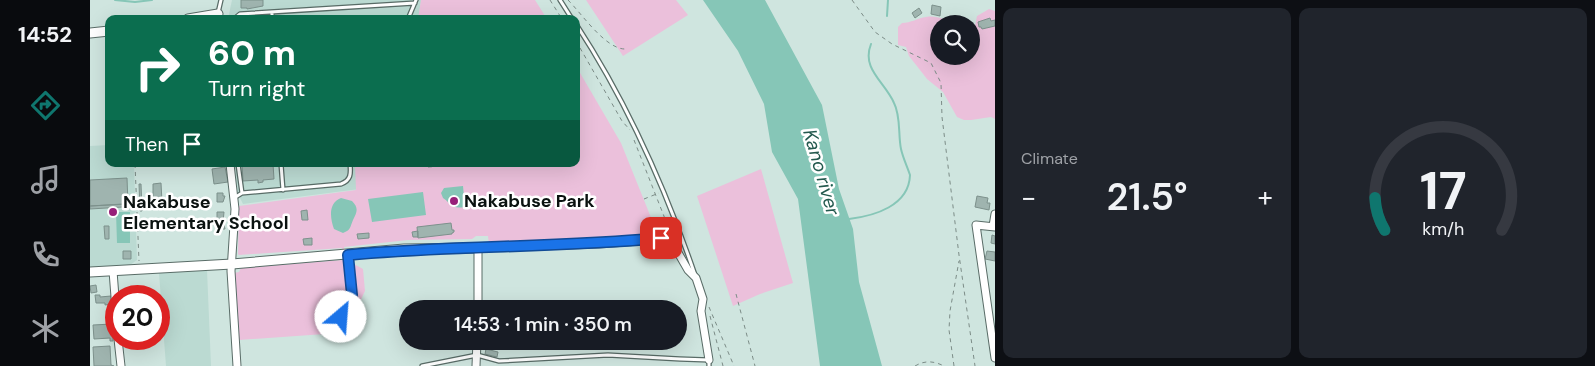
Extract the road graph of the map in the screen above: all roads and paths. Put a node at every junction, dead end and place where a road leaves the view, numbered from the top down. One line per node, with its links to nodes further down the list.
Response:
1 (221, 0): 8 (lane)
2 (550, 0): 11 (path)
3 (560, 0): 12 (lane)
4 (568, 0): 17 (path)
5 (852, 0): 36 (path)
6 (416, 1): 7 (lane); 10 (lane)
7 (272, 12): 9 (lane)
8 (220, 15)
9 (239, 15)
10 (409, 15)
11 (559, 15)
12 (569, 15)
13 (105, 31): 15 (street)
14 (580, 31): 26 (lane)
15 (90, 33)
16 (580, 48): 18 (path)
17 (626, 50)
18 (630, 131)
19 (634, 139): 28 (path)
20 (135, 167): 38 (path)
21 (230, 167): 29 (street)
22 (238, 167): 27 (lane)
23 (281, 167): 25 (lane)
24 (350, 167): 25 (lane)
25 (283, 190): 27 (lane)
26 (663, 191): 28 (path); 41 (lane)
27 (242, 193): 29 (lane)
28 (656, 194): 30 (path); 33 (path)
29 (233, 198): 37 (street)
30 (644, 199)
31 (995, 214): 32 (street)
32 (994, 226): 47 (street)
33 (669, 241): 34 (street); 41 (street)
34 (478, 248): 35 (street); 45 (street)
35 (348, 255): 37 (street); 46 (lane)
36 (960, 258): 62 (path); 63 (path)
37 (232, 264): 38 (street); 54 (street)
38 (139, 270): 39 (street)
39 (113, 271): 40 (street); 42 (street)
40 (90, 272)
41 (696, 278): 44 (street)
42 (114, 285)
43 (736, 294): 59 (path)
44 (703, 299): 52 (street); 57 (path); 58 (path)
45 (478, 300)
46 (341, 326)
47 (993, 332): 51 (street)
48 (119, 350): 53 (street)
49 (477, 350): 50 (street)
50 (477, 355): 52 (lane); 55 (lane); 56 (street)
51 (995, 358)
52 (709, 363)
53 (121, 366)
54 (237, 366)
55 (422, 366)
56 (476, 366)
57 (723, 366)
58 (734, 366)
59 (755, 366)
60 (915, 366): 61 (path)
61 (944, 366)
62 (954, 366)
63 (975, 366)

